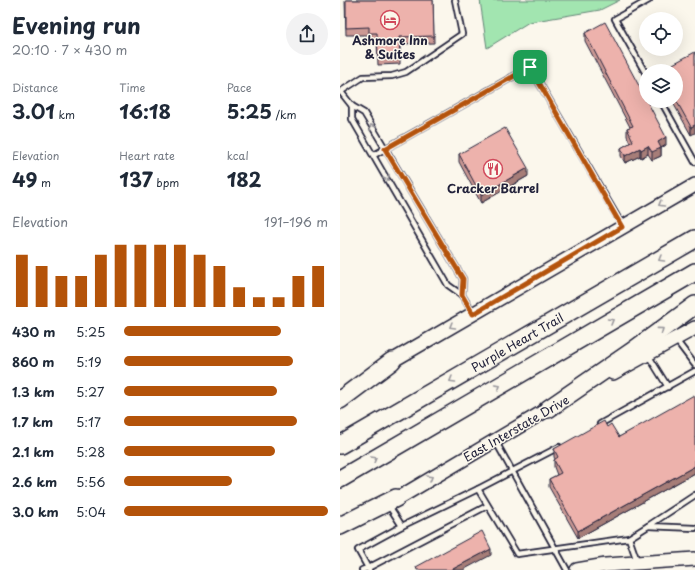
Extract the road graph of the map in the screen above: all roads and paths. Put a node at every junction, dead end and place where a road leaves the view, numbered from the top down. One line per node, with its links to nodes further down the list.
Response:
1 (455, 0): 4 (lane)
2 (649, 0): 3 (lane)
3 (640, 64)
4 (341, 92): 5 (lane)
5 (352, 106): 7 (lane, one-way to 5); 8 (lane)
6 (665, 108): 9 (lane)
7 (385, 149): 8 (lane); 11 (lane); 14 (lane)
8 (374, 156): 14 (lane, one-way to 14)
9 (695, 162)
10 (695, 185): 11 (main road, one-way to 11)
11 (622, 227): 16 (main road)
12 (695, 239): 29 (highway, Purple Heart Trail, one-way to 29)
13 (695, 272): 32 (highway, one-way to 13)
14 (462, 295): 16 (lane)
15 (695, 305): 26 (highway, one-way to 15)
16 (473, 314): 20 (main road, one-way to 20)
17 (695, 328): 18 (main road, East Interstate Drive)
18 (675, 339): 19 (main road, East Interstate Drive); 21 (lane)
19 (647, 354): 23 (lane); 26 (main road, East Interstate Drive)
20 (392, 361): 24 (main road); 25 (highway)
21 (695, 365)
22 (695, 371): 23 (lane)
23 (668, 387): 27 (lane)
24 (340, 391)
25 (340, 400)
26 (548, 409): 28 (main road, East Interstate Drive)
27 (596, 427)
28 (495, 440): 31 (lane); 35 (main road, East Interstate Drive, one-way to 28)
29 (340, 445)
30 (561, 445): 31 (lane)
31 (513, 472): 33 (lane); 43 (lane)
32 (340, 478)
33 (478, 489): 36 (lane); 38 (lane)
34 (695, 495): 39 (lane)
35 (392, 501): 37 (highway); 38 (lane); 41 (main road, East Interstate Drive)
36 (487, 506): 43 (lane); 46 (lane)
37 (340, 526)
38 (402, 526): 46 (lane)
39 (648, 526): 40 (lane); 42 (lane)
40 (695, 528)
41 (340, 534)
42 (629, 538): 43 (lane); 45 (lane)
43 (555, 549): 48 (lane)
44 (695, 559): 45 (main road)
45 (637, 563): 49 (main road)
46 (368, 569): 47 (lane)
47 (362, 570)
48 (567, 570)
49 (577, 570)

